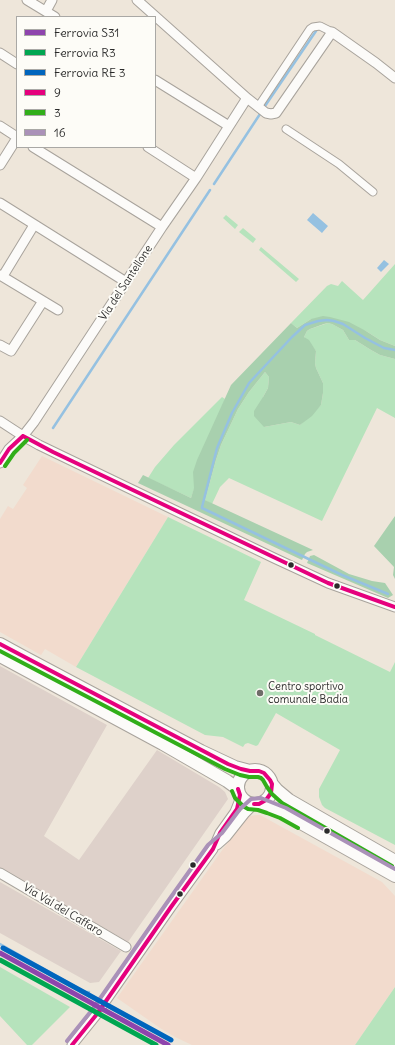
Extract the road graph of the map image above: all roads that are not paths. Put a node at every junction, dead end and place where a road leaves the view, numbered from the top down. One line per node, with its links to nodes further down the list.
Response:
1 (28, 0): 4 (street)
2 (52, 0): 4 (street)
3 (138, 0): 7 (street)
4 (46, 12): 5 (street)
5 (53, 16)
6 (156, 16): 13 (street)
7 (156, 16)
8 (332, 32): 11 (street); 14 (street); 14 (street)
9 (0, 53): 10 (street)
10 (16, 63)
11 (395, 78)
12 (156, 81): 16 (street)
13 (247, 98): 14 (street); 16 (street, Via del Santellone)
14 (258, 107)
15 (0, 126): 18 (street)
16 (229, 126): 23 (street, Via del Santellone)
17 (286, 129): 24 (street)
18 (16, 137)
19 (16, 140): 22 (street)
20 (35, 148): 27 (street)
21 (150, 148): 23 (street)
22 (0, 165)
23 (196, 178): 27 (street, Via del Santellone)
24 (373, 192)
25 (0, 203): 26 (street)
26 (34, 224): 28 (street); 29 (street)
27 (162, 227): 29 (street, Via del Santellone)
28 (1, 276): 30 (street)
29 (126, 282): 34 (street, Via del Santellone)
30 (43, 301): 31 (street); 32 (street)
31 (58, 310)
32 (0, 345)
33 (0, 420): 34 (street)
34 (23, 436): 35 (street, Via del Santellone); 36 (street)
35 (0, 463)
36 (393, 604)
37 (0, 644): 39 (main road)
38 (0, 656): 41 (main road)
39 (250, 771): 40 (main road); 41 (main road)
40 (272, 784): 42 (main road); 44 (main road)
41 (239, 792): 42 (main road); 43 (street)
42 (257, 804): 43 (street); 46 (main road)
43 (212, 849): 48 (street)
44 (395, 861)
45 (0, 872): 47 (street, Via Val del Caffaro)
46 (395, 876)
47 (126, 947)
48 (72, 1045)

